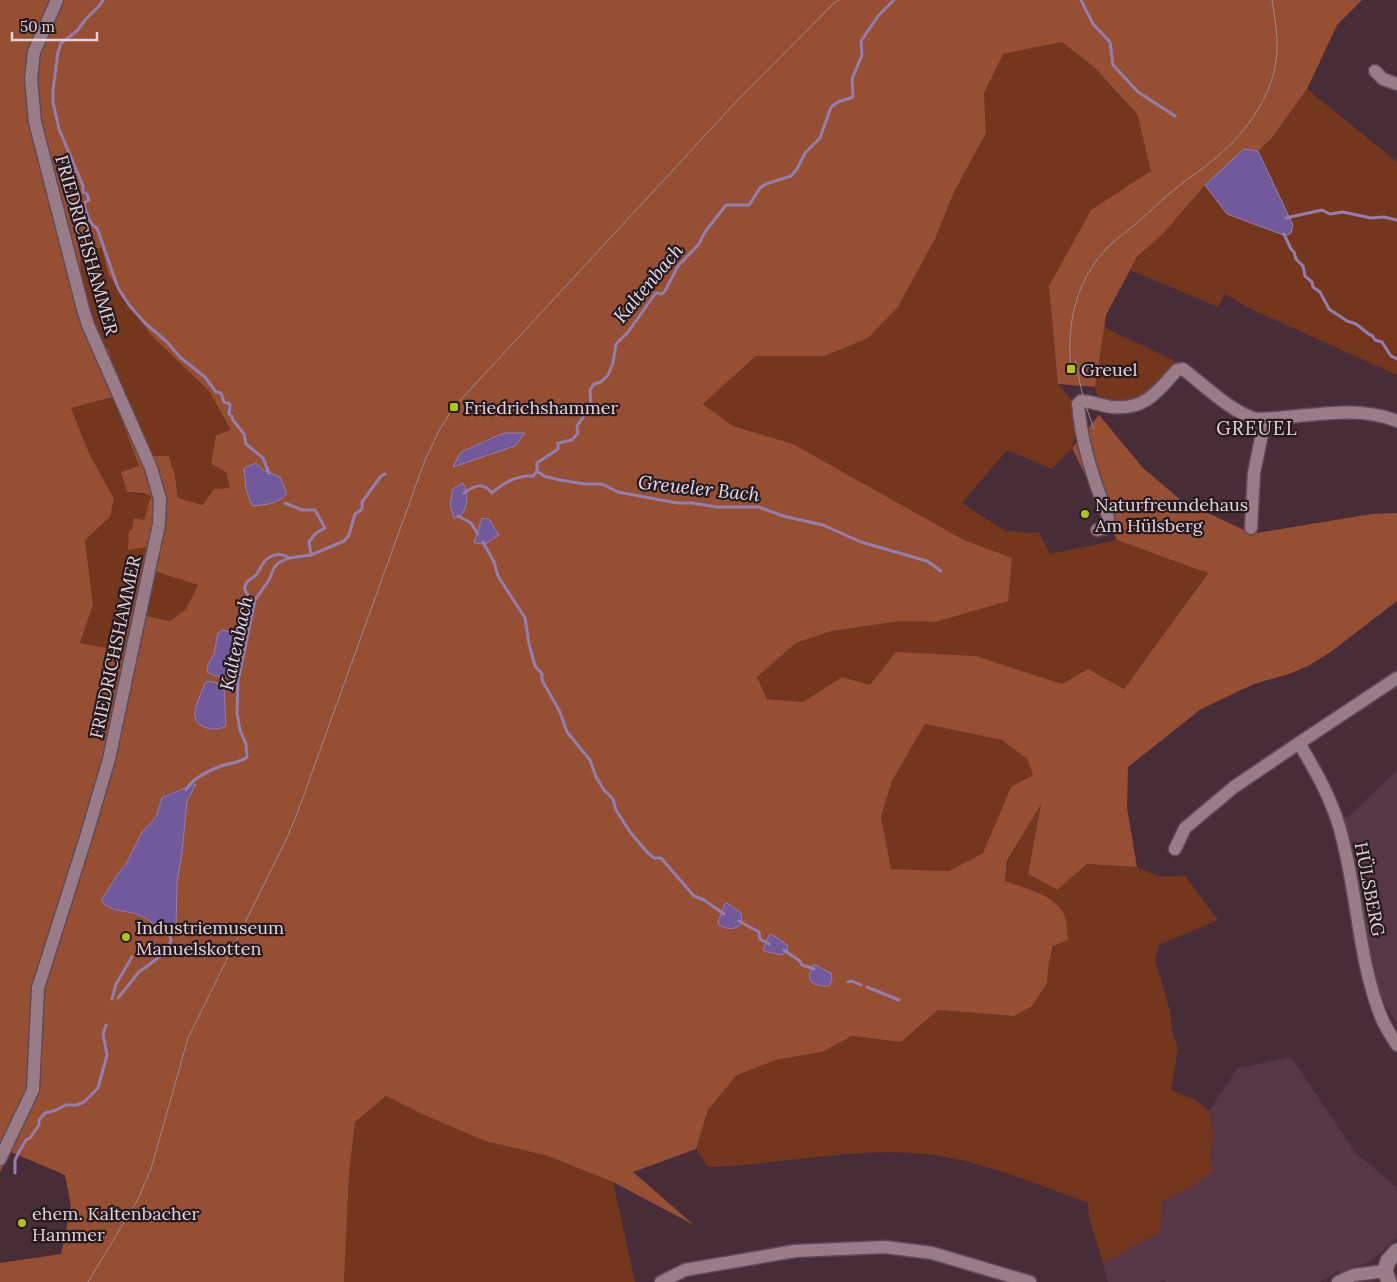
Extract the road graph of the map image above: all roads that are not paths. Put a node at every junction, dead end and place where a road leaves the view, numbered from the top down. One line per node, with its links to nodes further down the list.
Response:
1 (56, 0): 12 (street, FRIEDRICHSHAMMER)
2 (1375, 71): 3 (street)
3 (1397, 84)
4 (1265, 419): 5 (street); 6 (street); 7 (street)
5 (1394, 419)
6 (1251, 528)
7 (1097, 530)
8 (1397, 678): 9 (street)
9 (1299, 743): 10 (street); 11 (street, HÜLSBERG)
10 (1175, 849)
11 (1397, 1045)
12 (0, 1159)
13 (1397, 1251): 14 (street)
14 (1387, 1276): 17 (street)
15 (661, 1282): 16 (street)
16 (1030, 1282)
17 (1338, 1282)

